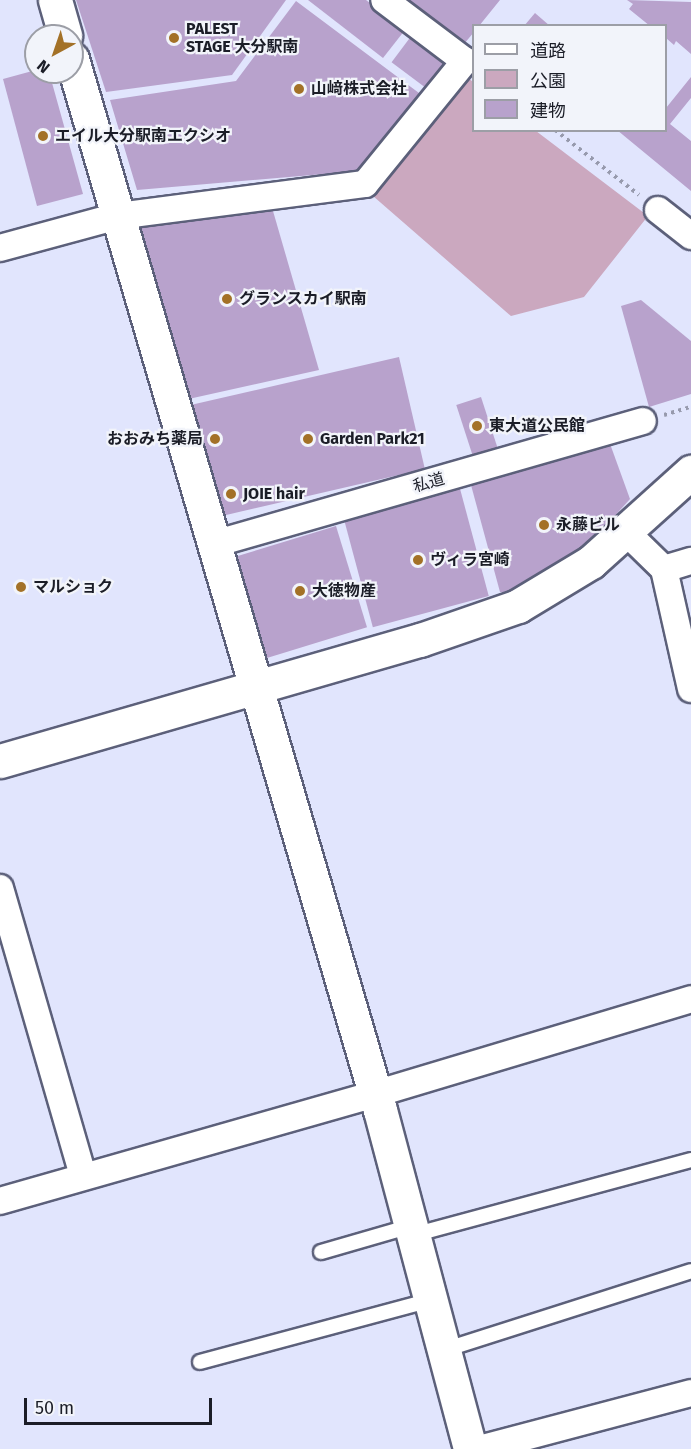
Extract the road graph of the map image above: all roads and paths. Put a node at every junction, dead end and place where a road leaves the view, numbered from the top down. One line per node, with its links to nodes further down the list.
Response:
1 (55, 0): 3 (street)
2 (384, 0): 7 (street)
3 (62, 24)
4 (79, 84): 7 (street)
5 (558, 132): 6 (path)
6 (658, 210): 8 (street)
7 (118, 216): 9 (street); 13 (street)
8 (691, 236)
9 (0, 248)
10 (643, 421): 13 (street, 私道)
11 (691, 472): 12 (street)
12 (625, 531): 15 (street); 16 (street)
13 (214, 544): 16 (street)
14 (691, 561): 15 (street)
15 (664, 569): 17 (street)
16 (256, 686): 18 (street); 21 (street)
17 (691, 689)
18 (0, 761)
19 (0, 888): 23 (street)
20 (691, 999): 21 (street)
21 (375, 1094): 23 (street); 25 (street)
22 (691, 1160): 25 (lane)
23 (83, 1176): 24 (street)
24 (0, 1201)
25 (412, 1231): 26 (lane); 28 (street)
26 (321, 1252)
27 (691, 1271): 29 (lane)
28 (431, 1300): 29 (street); 30 (lane)
29 (444, 1350): 32 (street)
30 (200, 1362)
31 (691, 1393): 33 (street)
32 (470, 1449)
33 (479, 1449)

